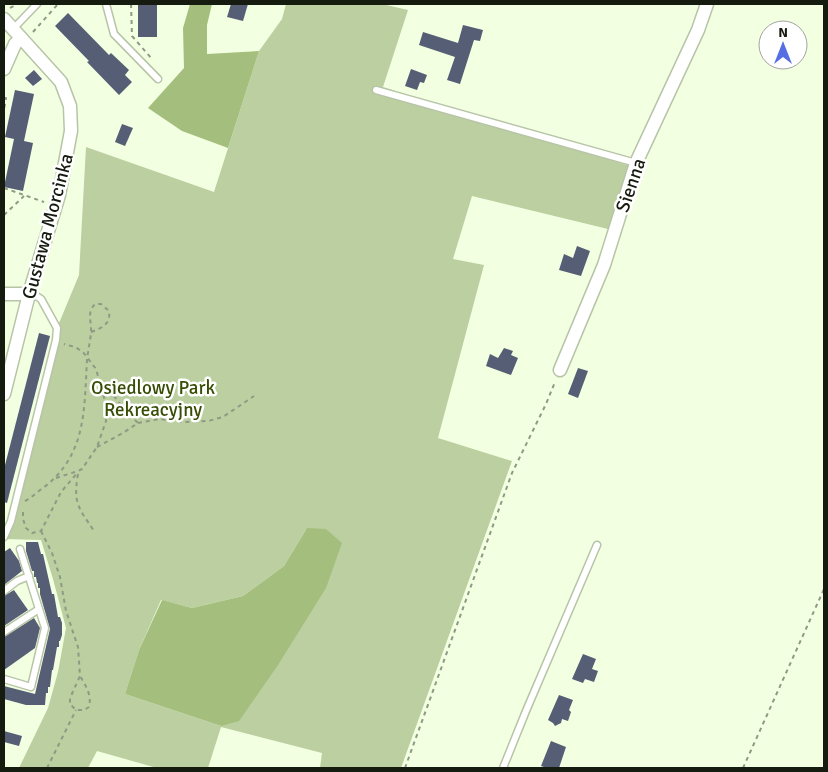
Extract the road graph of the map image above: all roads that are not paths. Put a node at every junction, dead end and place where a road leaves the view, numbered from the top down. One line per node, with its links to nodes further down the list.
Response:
1 (38, 4): 5 (lane)
2 (106, 4): 7 (lane)
3 (707, 4): 9 (street, Sienna)
4 (4, 19): 5 (street, Gustawa Morcinka)
5 (17, 33): 6 (street); 10 (street, Gustawa Morcinka)
6 (4, 69)
7 (158, 79)
8 (376, 90): 9 (lane)
9 (636, 163): 12 (street, Sienna)
10 (30, 293): 11 (street); 13 (street, Gustawa Morcinka); 14 (lane)
11 (4, 294)
12 (560, 370)
13 (4, 394)
14 (4, 537)
15 (597, 545): 22 (lane)
16 (20, 549): 17 (lane)
17 (29, 576): 18 (lane); 19 (lane)
18 (4, 591)
19 (39, 609): 20 (lane); 21 (lane)
20 (4, 632)
21 (4, 680)
22 (503, 768)

